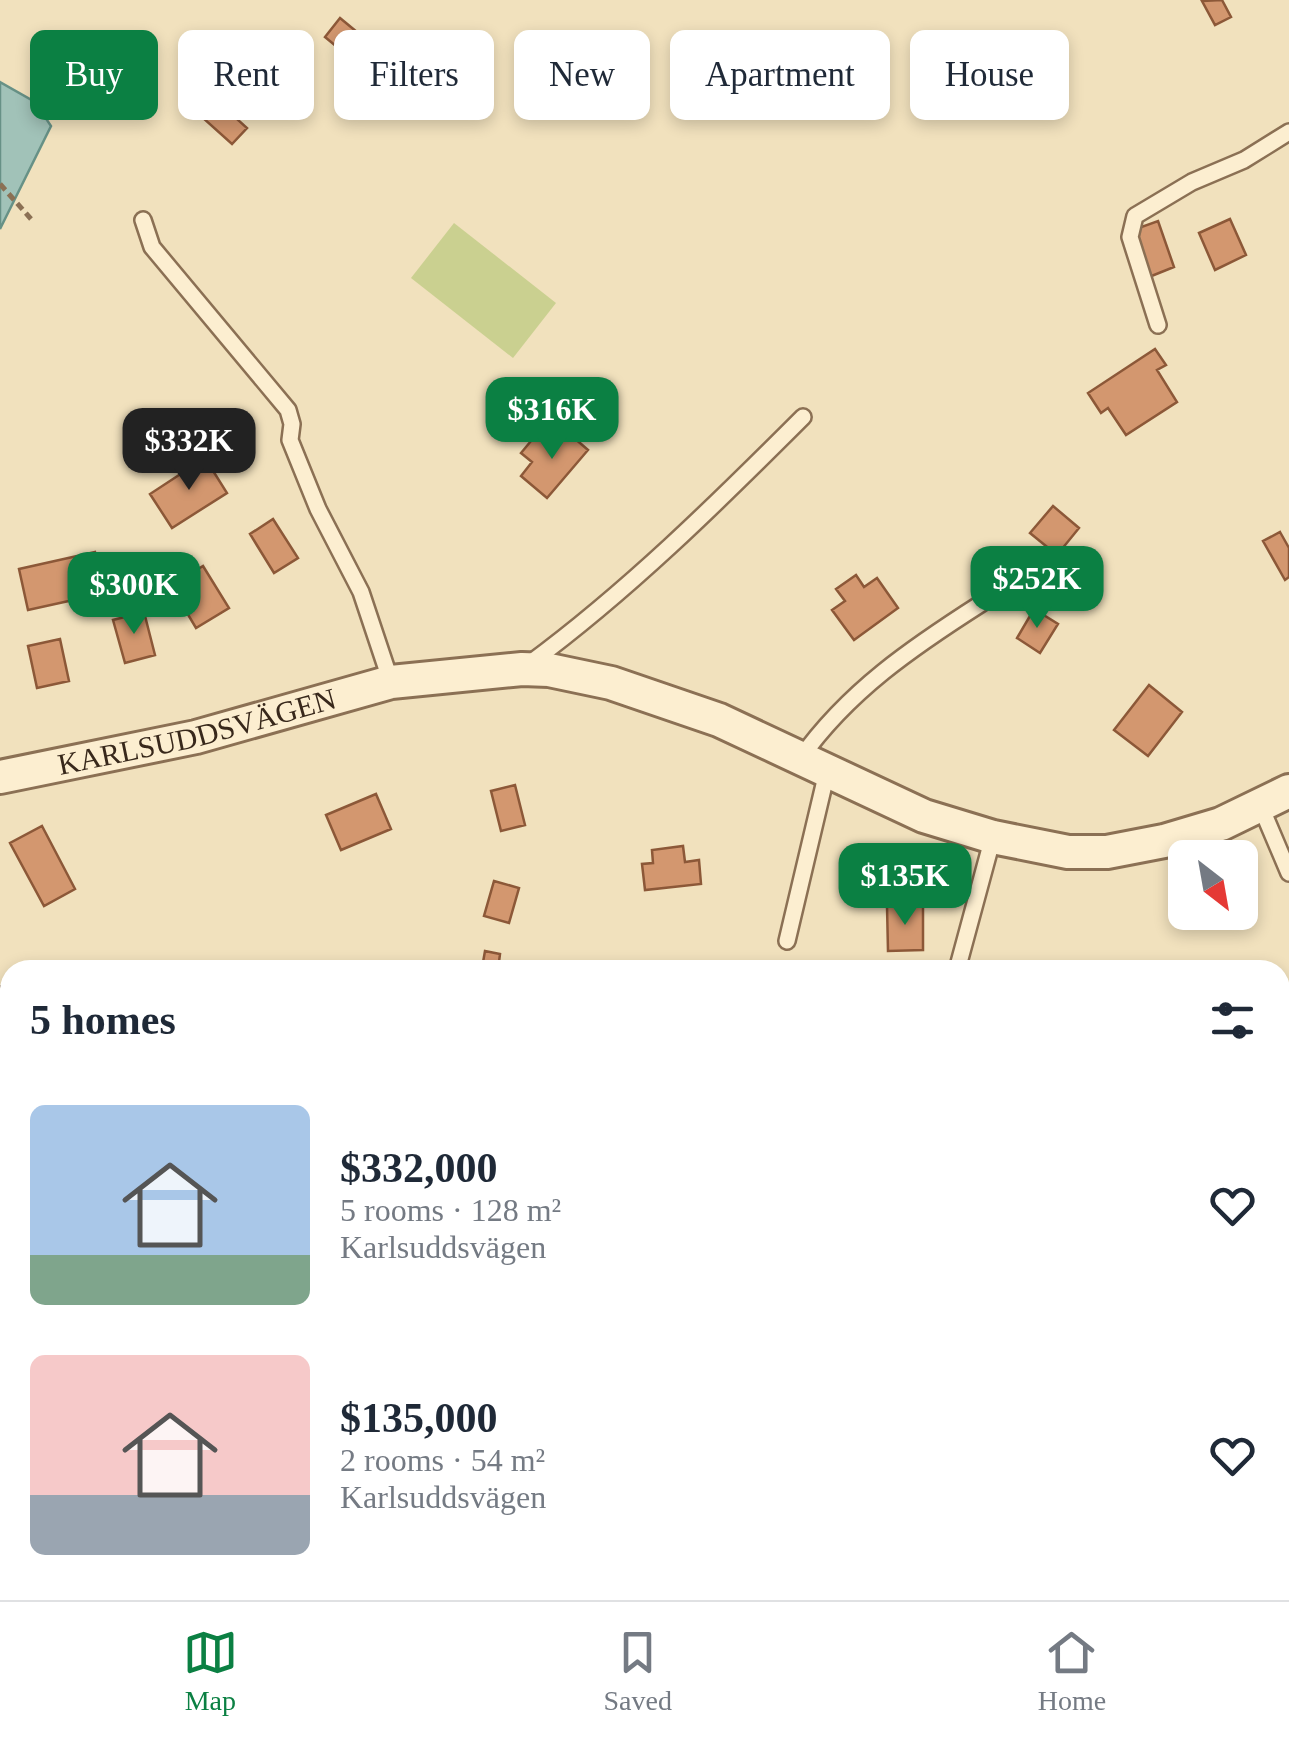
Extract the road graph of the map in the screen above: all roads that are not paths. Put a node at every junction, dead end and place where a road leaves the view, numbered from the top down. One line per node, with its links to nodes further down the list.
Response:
1 (1289, 132): 3 (lane)
2 (143, 220): 7 (lane)
3 (1158, 325)
4 (804, 417): 6 (lane)
5 (982, 604): 8 (lane)
6 (522, 670): 7 (street, KARLSUDDSVÄGEN); 8 (street, KARLSUDDSVÄGEN)
7 (391, 682): 9 (street, KARLSUDDSVÄGEN)
8 (814, 765): 11 (street, KARLSUDDSVÄGEN); 13 (lane)
9 (0, 778)
10 (1275, 799): 11 (street, KARLSUDDSVÄGEN); 12 (lane, KARLSUDDSVÄGEN)
11 (993, 837): 14 (lane)
12 (1289, 873)
13 (787, 941)
14 (960, 960)

